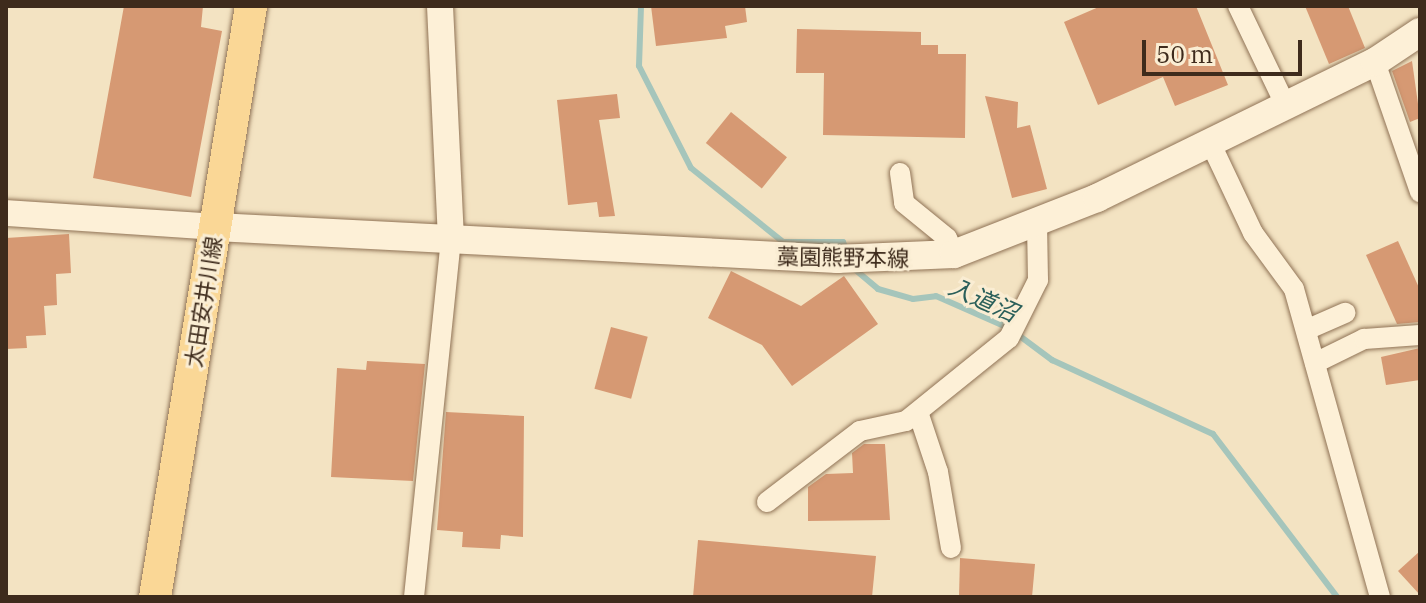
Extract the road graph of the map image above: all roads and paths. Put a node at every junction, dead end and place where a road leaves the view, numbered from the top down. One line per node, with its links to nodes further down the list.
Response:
1 (251, 6): 12 (main road, 太田安井川線)
2 (440, 6): 13 (street)
3 (1238, 6): 6 (street)
4 (1420, 32): 5 (main road, 藁園熊野本線)
5 (1375, 62): 6 (main road, 藁園熊野本線); 9 (street)
6 (1286, 106): 7 (main road, 藁園熊野本線)
7 (1210, 142): 11 (main road, 藁園熊野本線); 16 (street)
8 (900, 173): 14 (street)
9 (1420, 192)
10 (6, 213): 12 (street)
11 (1037, 225): 14 (main road, 藁園熊野本線); 19 (street)
12 (216, 227): 13 (main road, 藁園熊野本線); 22 (main road, 太田安井川線)
13 (451, 240): 14 (main road, 藁園熊野本線); 23 (street)
14 (954, 254)
15 (1345, 313): 16 (street)
16 (1306, 330): 18 (street)
17 (1420, 335): 18 (street)
18 (1315, 363): 24 (street)
19 (918, 412): 20 (street); 21 (street)
20 (767, 502)
21 (951, 548)
22 (155, 597)
23 (414, 597)
24 (1380, 597)

